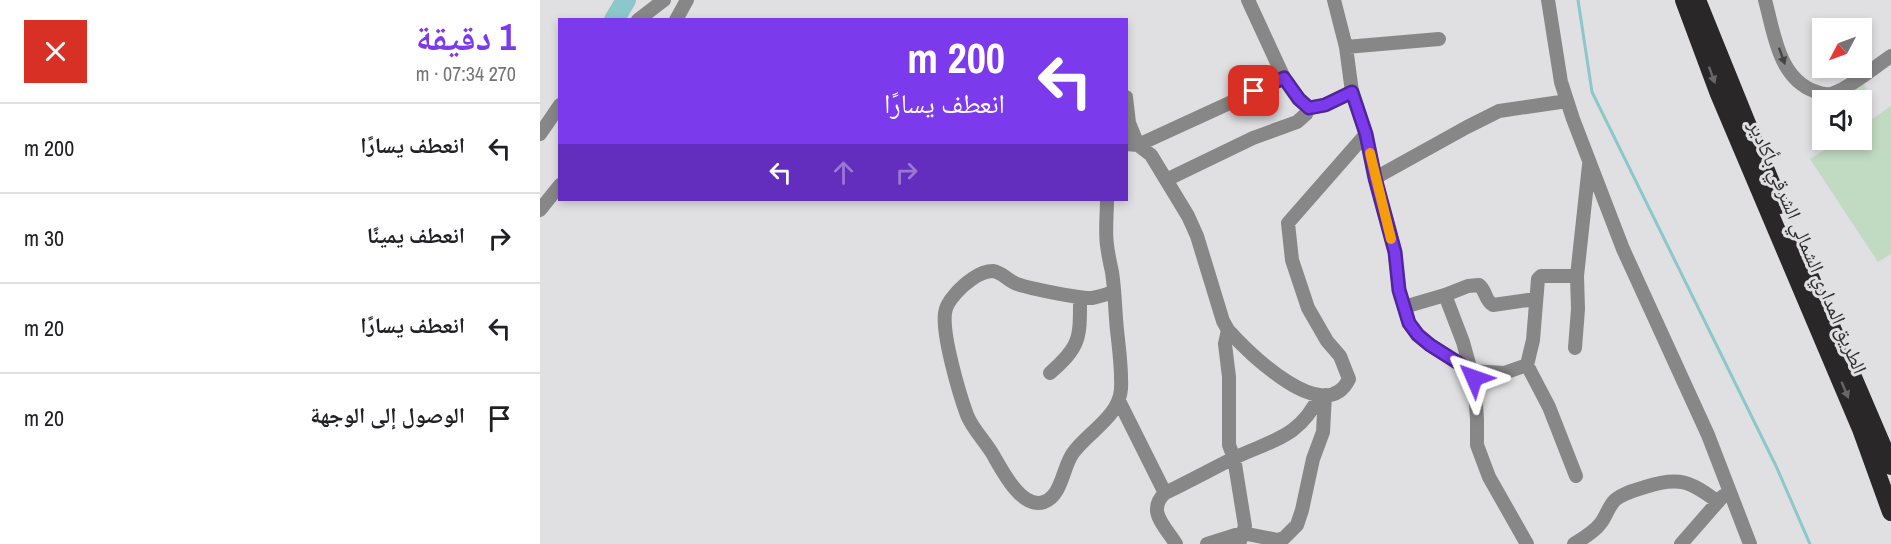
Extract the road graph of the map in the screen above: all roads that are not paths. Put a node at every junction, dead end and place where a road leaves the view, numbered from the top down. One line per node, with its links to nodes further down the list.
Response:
1 (664, 0): 9 (street)
2 (687, 0): 10 (street)
3 (1248, 0): 14 (street)
4 (1334, 0): 12 (street)
5 (1548, 0): 16 (street)
6 (1684, 0): 48 (highway, الطريق المداري الشمالي الشرقي بأكادير, one-way to 48)
7 (1698, 0): 43 (highway, الطريق المداري الشمالي الشرقي بأكادير)
8 (1765, 0): 13 (street, one-way to 13)
9 (641, 18)
10 (677, 18)
11 (1439, 39): 12 (street)
12 (1346, 47): 15 (street)
13 (1891, 56)
14 (1284, 78): 18 (street); 22 (street)
15 (1352, 92): 18 (street); 21 (street)
16 (1567, 101): 23 (street); 24 (street)
17 (558, 108): 20 (street)
18 (1309, 108): 25 (street)
19 (1128, 114): 22 (street)
20 (540, 134)
21 (1366, 134): 24 (street); 40 (street)
22 (1132, 145): 25 (street)
23 (1590, 161): 29 (street); 45 (street)
24 (1375, 178): 34 (street)
25 (1166, 180): 35 (street)
26 (558, 188): 28 (street)
27 (1107, 201): 30 (street)
28 (540, 210)
29 (1577, 276): 33 (street); 36 (street)
30 (1114, 292): 32 (street); 41 (street)
31 (1445, 295): 33 (street); 34 (street); 38 (street)
32 (1080, 298): 39 (street); 41 (street)
33 (1535, 299): 37 (street)
34 (1404, 307): 38 (street)
35 (1228, 330): 40 (street); 42 (street)
36 (1575, 348)
37 (1527, 365): 38 (street); 44 (street)
38 (1471, 371): 52 (street)
39 (1050, 373)
40 (1322, 395): 42 (street); 49 (street)
41 (1119, 401): 46 (street)
42 (1234, 458): 46 (street); 49 (street)
43 (1891, 466)
44 (1576, 476)
45 (1729, 490): 47 (street); 55 (street)
46 (1165, 493): 50 (street)
47 (1718, 502): 53 (street); 54 (street)
48 (1891, 512)
49 (1240, 538): 51 (street)
50 (1176, 544)
51 (1207, 544)
52 (1527, 544)
53 (1574, 544)
54 (1681, 544)
55 (1750, 544)

